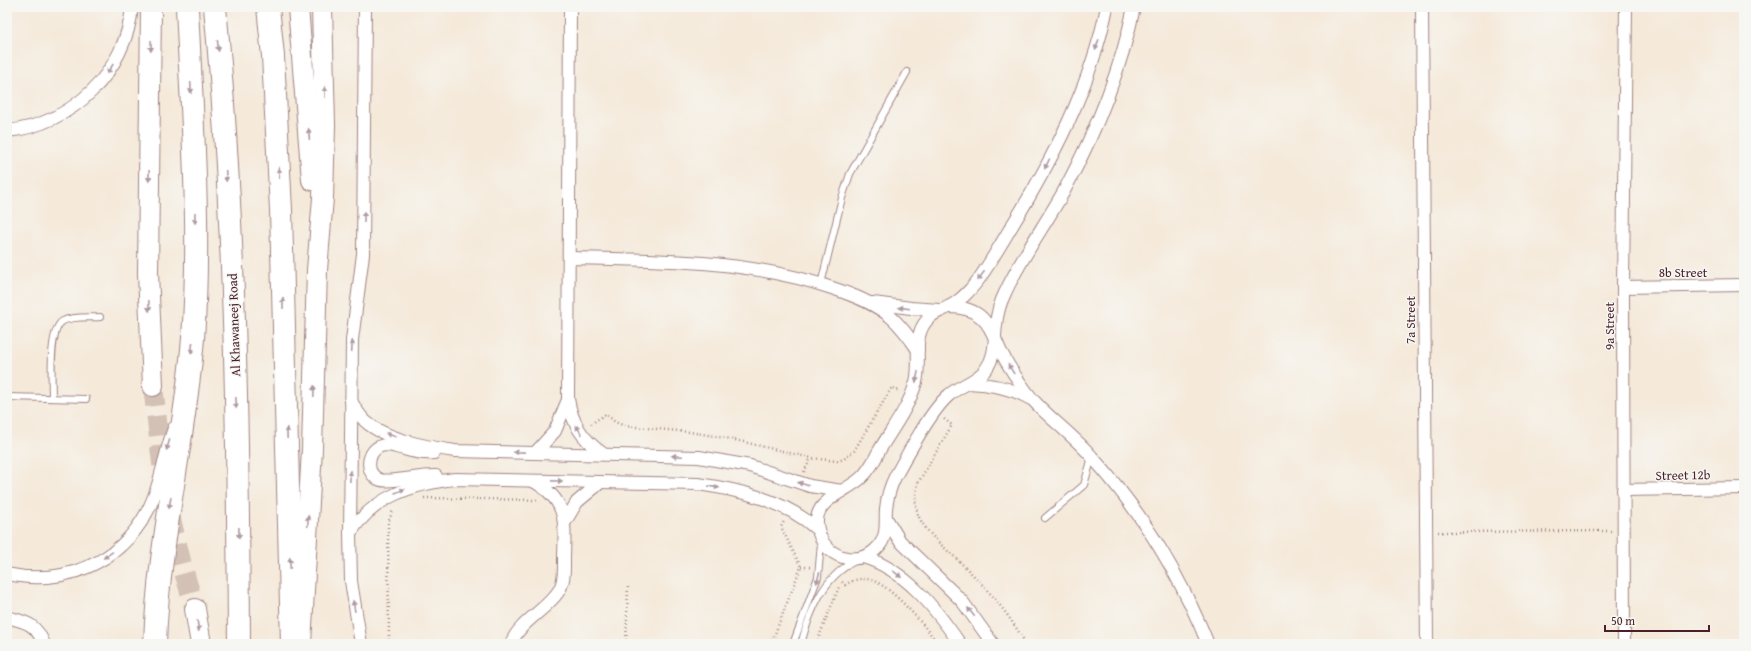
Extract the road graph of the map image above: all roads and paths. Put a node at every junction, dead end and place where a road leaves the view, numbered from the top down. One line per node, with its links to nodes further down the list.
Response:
1 (132, 7): 15 (street, one-way to 15)
2 (151, 7): 27 (main road, one-way to 27)
3 (187, 7): 28 (highway, one-way to 28)
4 (215, 7): 75 (highway, Al Khawaneej Road, one-way to 75)
5 (268, 7): 76 (highway, one-way to 5)
6 (298, 7): 17 (main road, one-way to 6)
7 (322, 7): 17 (main road, one-way to 7)
8 (365, 7): 34 (street, one-way to 8)
9 (570, 7): 16 (street)
10 (1107, 7): 22 (street, one-way to 22)
11 (1134, 7): 24 (street)
12 (1422, 7): 58 (street, 7a Street)
13 (1626, 7): 20 (street, 9a Street)
14 (907, 72): 18 (lane)
15 (7, 131)
16 (569, 258): 18 (street); 31 (street)
17 (317, 270): 77 (main road, one-way to 17)
18 (821, 284): 21 (street)
19 (1744, 285): 20 (street, 8b Street)
20 (1623, 287): 48 (street, 9a Street)
21 (868, 302): 22 (street, one-way to 21); 25 (street)
22 (944, 309): 24 (street); 25 (street)
23 (100, 317): 30 (lane)
24 (994, 337): 26 (street); 35 (street, one-way to 24)
25 (918, 350): 32 (street, one-way to 32)
26 (968, 383): 35 (street); 36 (street)
27 (153, 386)
28 (187, 395): 64 (street, one-way to 64); 73 (highway, one-way to 73)
29 (7, 397): 30 (lane)
30 (52, 398): 33 (lane)
31 (568, 398): 37 (street, one-way to 31); 39 (street)
32 (910, 398): 42 (path); 49 (street)
33 (86, 399)
34 (351, 401): 38 (street, one-way to 34); 59 (street, one-way to 34)
35 (1034, 401): 41 (street)
36 (934, 413): 54 (street); 89 (path)
37 (579, 431): 40 (street); 42 (path)
38 (455, 451): 39 (street, one-way to 38); 43 (street)
39 (536, 452): 40 (street)
40 (602, 453): 46 (street, one-way to 40)
41 (1092, 457): 55 (lane); 90 (street)
42 (810, 458): 46 (path)
43 (455, 479): 44 (street); 59 (street, one-way to 43)
44 (532, 481): 45 (street, one-way to 45); 51 (street)
45 (601, 482): 53 (street, one-way to 53); 56 (street)
46 (799, 483): 49 (street, one-way to 46)
47 (1744, 488): 48 (street, Street 12b)
48 (1624, 490): 57 (street, 9a Street)
49 (842, 491): 60 (street)
50 (423, 498): 51 (path)
51 (556, 500): 56 (street)
52 (395, 507): 79 (path)
53 (788, 509): 60 (street); 62 (path)
54 (886, 518): 61 (street); 88 (street, one-way to 54)
55 (1045, 518)
56 (565, 522): 80 (street)
57 (1624, 530): 58 (path); 91 (street, 9a Street)
58 (1426, 532): 71 (street, 7a Street)
59 (350, 533): 78 (street, one-way to 59)
60 (819, 534): 61 (street); 63 (lane)
61 (861, 558): 65 (lane); 87 (street, one-way to 87)
62 (801, 566): 63 (path); 82 (path)
63 (820, 568): 69 (lane, one-way to 69)
64 (7, 574)
65 (835, 574): 66 (path); 69 (lane)
66 (841, 581): 85 (path); 86 (path)
67 (628, 587): 81 (path)
68 (195, 609): 74 (main road, one-way to 74)
69 (808, 616): 83 (lane); 84 (lane)
70 (7, 617): 72 (street)
71 (1426, 640)
72 (44, 644)
73 (155, 644)
74 (201, 644)
75 (240, 644)
76 (292, 644)
77 (301, 644)
78 (361, 644)
79 (389, 644)
80 (511, 644)
81 (626, 644)
82 (771, 644)
83 (794, 644)
84 (801, 644)
85 (816, 644)
86 (938, 644)
87 (960, 644)
88 (994, 644)
89 (1026, 644)
90 (1208, 644)
91 (1624, 644)

